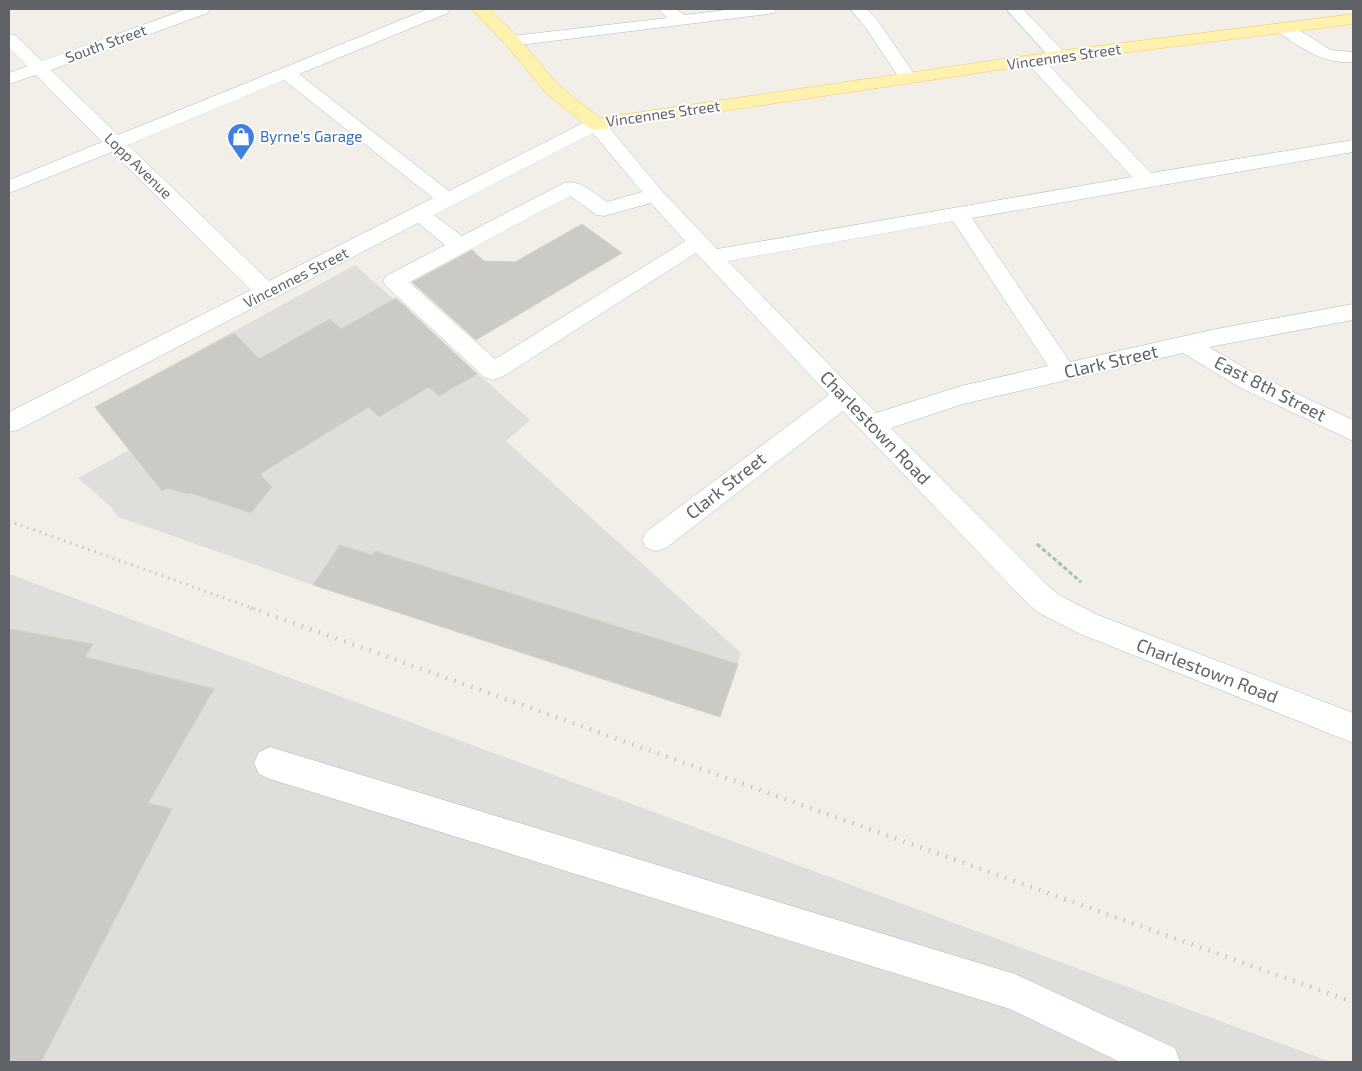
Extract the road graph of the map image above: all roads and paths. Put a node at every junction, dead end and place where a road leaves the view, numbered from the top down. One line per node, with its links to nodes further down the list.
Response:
1 (202, 9): 16 (street, South Street)
2 (442, 9): 17 (street)
3 (480, 9): 12 (main road, Charlestown Road)
4 (667, 9): 9 (street)
5 (768, 9): 9 (street)
6 (858, 9): 18 (street)
7 (1014, 9): 13 (street)
8 (1353, 19): 10 (main road, Vincennes Street)
9 (680, 21): 12 (street)
10 (1285, 29): 13 (main road, Vincennes Street); 14 (street)
11 (9, 39): 16 (street, Lopp Avenue)
12 (512, 42): 20 (main road, Charlestown Road)
13 (1058, 56): 15 (main road, Vincennes Street)
14 (1353, 57)
15 (1034, 60): 18 (main road, Vincennes Street); 23 (street)
16 (38, 68): 19 (street, South Street); 21 (street, Lopp Avenue)
17 (286, 73): 21 (street); 26 (street)
18 (908, 78): 20 (main road, Vincennes Street)
19 (9, 79)
20 (596, 124): 25 (street, Charlestown Road); 26 (street, Vincennes Street)
21 (115, 143): 24 (street); 31 (street, Lopp Avenue)
22 (1353, 146): 23 (street)
23 (1146, 180): 27 (street)
24 (9, 187)
25 (655, 195): 29 (street); 30 (street, Charlestown Road)
26 (448, 200): 28 (street, Vincennes Street)
27 (958, 213): 30 (street); 34 (street)
28 (420, 214): 29 (street); 31 (street, Vincennes Street)
29 (460, 246): 30 (street)
30 (704, 250): 35 (street, Charlestown Road)
31 (268, 292): 36 (street, Vincennes Street)
32 (1353, 312): 33 (street, Clark Street)
33 (1188, 345): 34 (street, Clark Street); 38 (street, East 8th Street)
34 (1064, 372): 37 (street, Clark Street)
35 (845, 396): 37 (street, Charlestown Road); 39 (street, Clark Street)
36 (9, 423)
37 (873, 424): 42 (street, Charlestown Road)
38 (1353, 431)
39 (656, 540)
40 (1033, 540): 41 (path)
41 (1083, 584)
42 (1353, 728)
43 (270, 763): 44 (street)
44 (1161, 1062)

